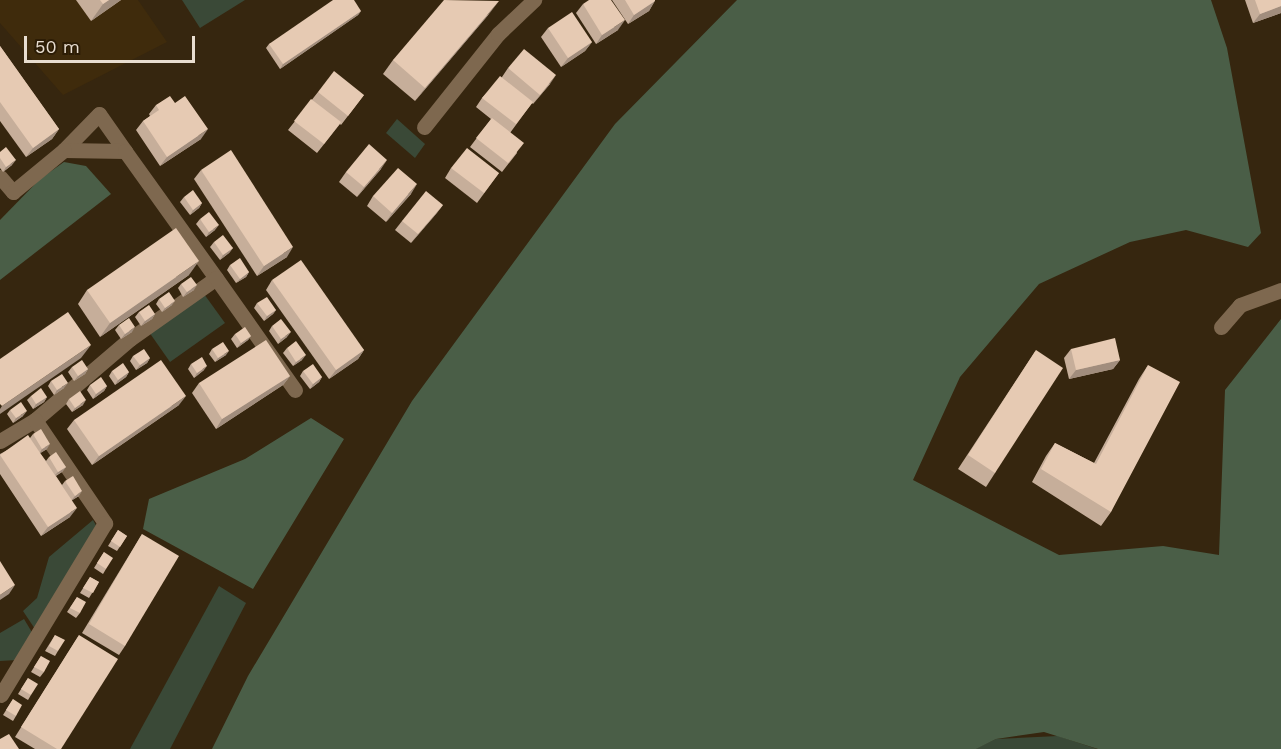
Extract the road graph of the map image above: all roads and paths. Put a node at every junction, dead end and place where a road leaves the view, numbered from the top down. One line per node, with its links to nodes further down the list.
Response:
1 (524, 3): 2 (street)
2 (424, 127)
3 (64, 150): 4 (street); 4 (street); 5 (street)
4 (125, 152): 6 (street)
5 (0, 177)
6 (216, 278): 9 (street); 10 (street)
7 (1281, 290): 8 (street)
8 (1221, 327)
9 (296, 390)
10 (35, 420): 11 (street); 12 (street)
11 (0, 441)
12 (0, 695)

